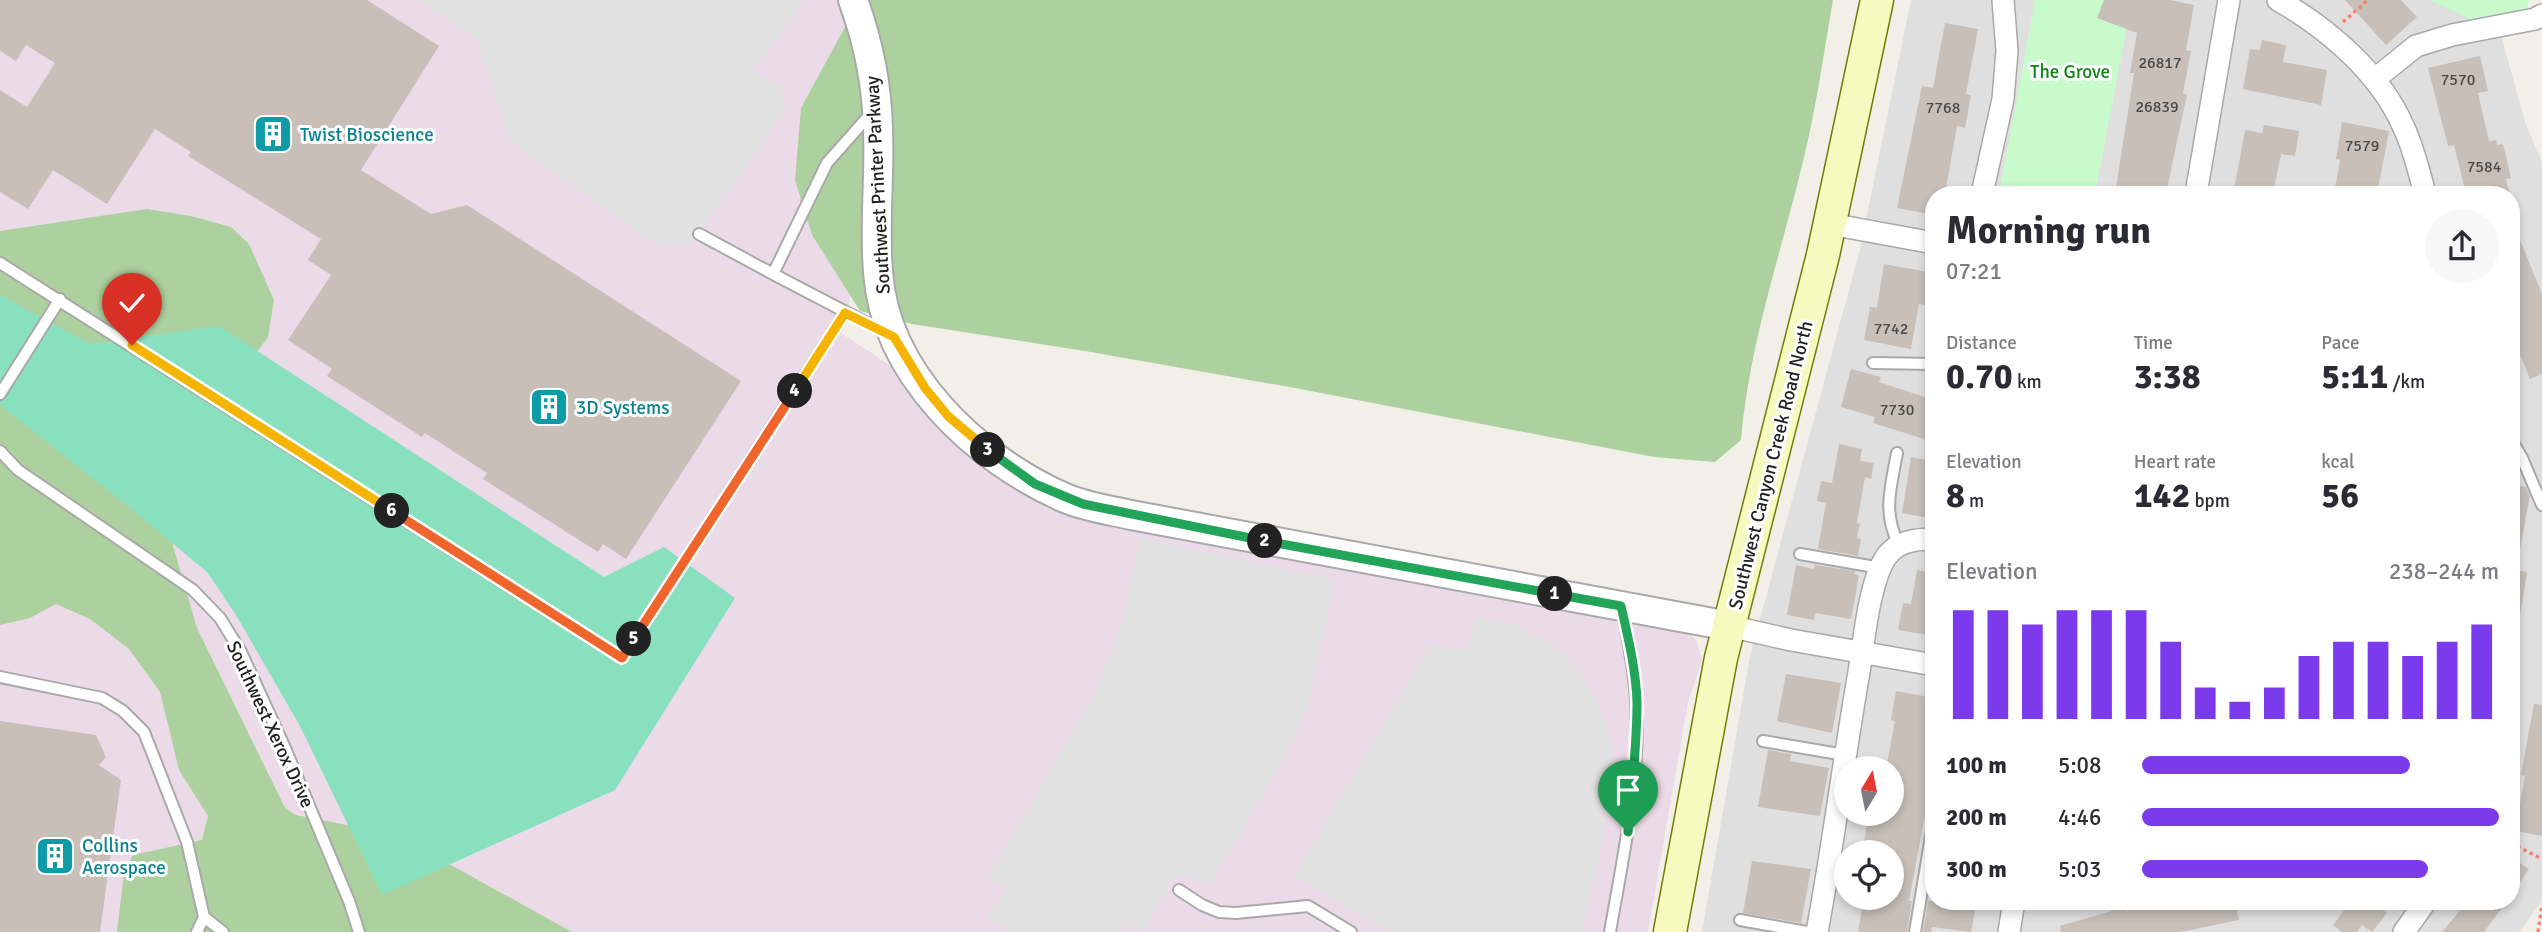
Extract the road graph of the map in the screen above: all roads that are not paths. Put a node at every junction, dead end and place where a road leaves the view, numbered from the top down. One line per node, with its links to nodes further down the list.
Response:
1 (853, 0): 8 (street, Southwest Printer Parkway)
2 (1877, 0): 12 (main road, Southwest Canyon Creek Road North)
3 (2003, 0): 9 (street)
4 (2229, 0): 10 (street)
5 (2278, 0): 7 (street)
6 (2542, 15): 7 (street)
7 (2375, 79): 11 (street)
8 (876, 107): 16 (lane); 19 (street, Southwest Printer Parkway)
9 (1984, 186)
10 (2197, 186)
11 (2422, 186)
12 (1830, 224): 14 (street); 32 (main road, Southwest Canyon Creek Road North)
13 (699, 233): 16 (lane)
14 (1925, 241)
15 (0, 262): 17 (lane)
16 (773, 275): 18 (lane)
17 (60, 299): 18 (lane); 22 (lane)
18 (845, 313): 19 (lane)
19 (894, 337): 31 (street, Southwest Printer Parkway)
20 (1873, 363): 21 (lane)
21 (1925, 365)
22 (0, 394)
23 (0, 451): 46 (lane, Southwest Xerox Drive)
24 (1897, 453): 28 (lane)
25 (2520, 455): 26 (lane)
26 (2542, 505)
27 (1925, 539): 28 (street)
28 (1899, 545): 30 (street)
29 (1800, 554): 30 (lane)
30 (1881, 568): 33 (street)
31 (1621, 606): 32 (street, Southwest Printer Parkway); 48 (lane)
32 (1729, 626): 33 (street); 49 (main road, Southwest Canyon Creek Road North)
33 (1862, 652): 34 (street); 37 (street)
34 (1925, 663)
35 (0, 677): 42 (lane)
36 (1763, 741): 37 (lane)
37 (1845, 755): 51 (street)
38 (1925, 872): 52 (lane)
39 (1179, 890): 47 (lane)
40 (2013, 910): 53 (street)
41 (2420, 910): 54 (street)
42 (204, 917): 44 (lane); 45 (lane)
43 (1740, 920): 50 (lane)
44 (197, 932)
45 (223, 932)
46 (359, 932)
47 (1351, 932)
48 (1610, 932)
49 (1670, 932)
50 (1807, 932)
51 (1817, 932)
52 (1915, 932)
53 (2009, 932)
54 (2404, 932)

